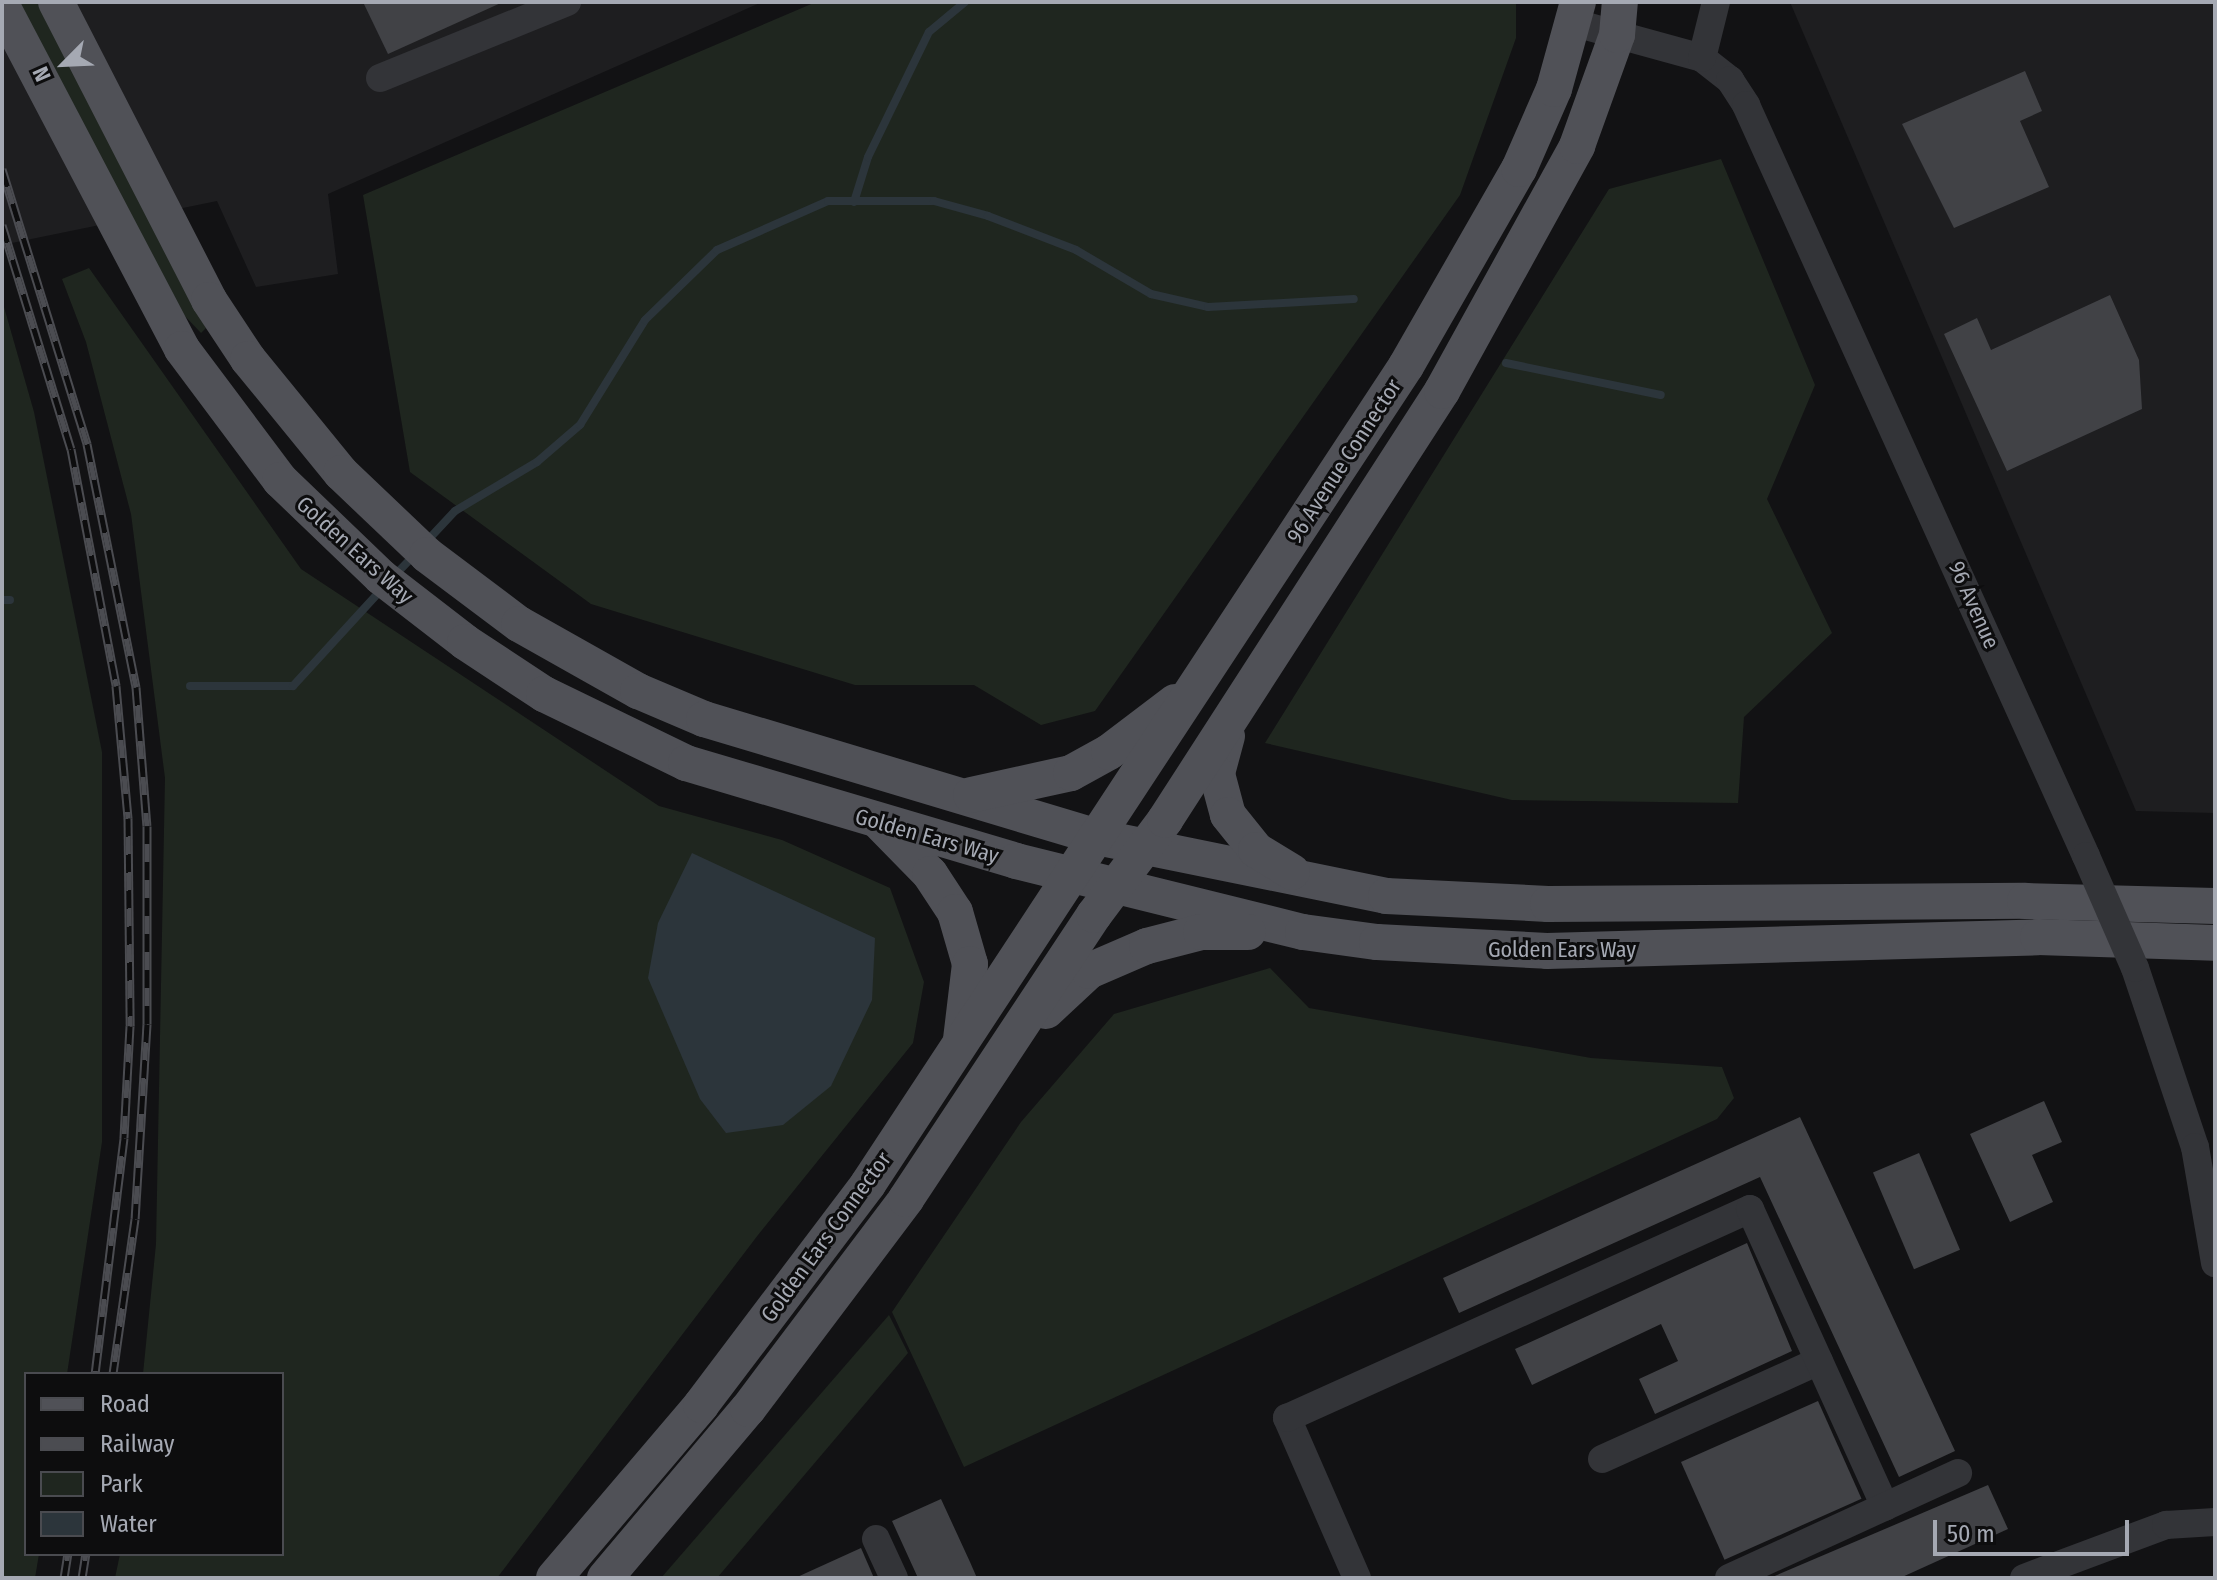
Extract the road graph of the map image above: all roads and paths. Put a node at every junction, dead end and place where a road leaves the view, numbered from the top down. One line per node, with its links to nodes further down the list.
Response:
1 (56, 2): 11 (main road, Golden Ears Way)
2 (567, 2): 8 (street)
3 (1716, 2): 7 (street)
4 (2, 6): 12 (main road, Golden Ears Way)
5 (1576, 12): 6 (street, 96 Avenue); 9 (main road, 96 Avenue Connector)
6 (1619, 18): 7 (street, 96 Avenue); 10 (main road, 96 Avenue Connector)
7 (1702, 58): 23 (street, 96 Avenue, bridge)
8 (380, 78)
9 (1201, 680): 11 (main road); 13 (main road, 96 Avenue Connector)
10 (1234, 710): 14 (main road, 96 Avenue Connector); 16 (main road)
11 (965, 795): 13 (main road, Golden Ears Way)
12 (880, 823): 15 (main road, Golden Ears Way); 21 (main road)
13 (1097, 837): 14 (main road, Golden Ears Way); 15 (main road, 96 Avenue Connector)
14 (1143, 848): 16 (main road, Golden Ears Way); 17 (main road, 96 Avenue Connector)
15 (1072, 876): 17 (main road, Golden Ears Way); 21 (main road, Golden Ears Connector)
16 (1314, 885): 18 (main road, Golden Ears Way)
17 (1113, 886): 19 (main road, Golden Ears Way); 22 (main road, Golden Ears Connector)
18 (2215, 906)
19 (1303, 932): 20 (main road, Golden Ears Way); 22 (main road)
20 (2215, 943)
21 (961, 1044): 30 (main road, Golden Ears Connector)
22 (1001, 1053): 31 (main road, Golden Ears Connector)
23 (2215, 1263)
24 (1819, 1361): 25 (street); 27 (street); 33 (street)
25 (1602, 1459)
26 (1958, 1473): 27 (street)
27 (1885, 1507): 34 (street)
28 (2215, 1522): 35 (street)
29 (876, 1539): 32 (street)
30 (554, 1578)
31 (605, 1578)
32 (894, 1578)
33 (1357, 1578)
34 (1729, 1578)
35 (2024, 1578)

